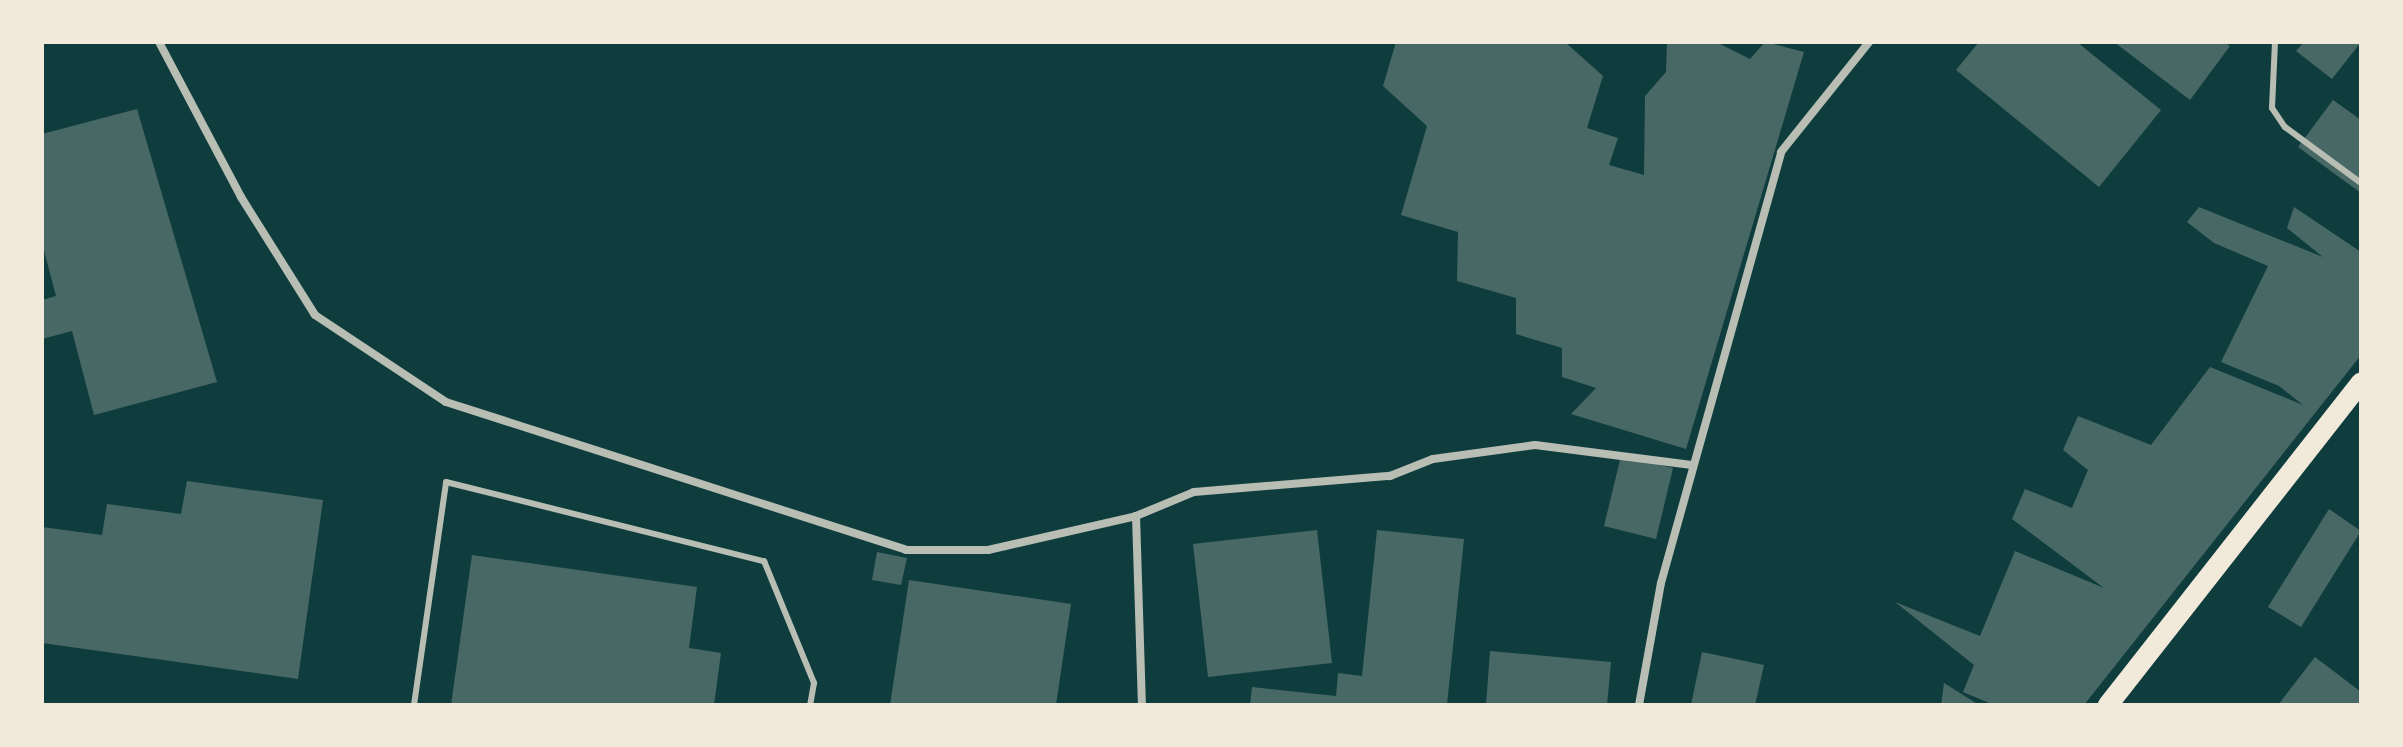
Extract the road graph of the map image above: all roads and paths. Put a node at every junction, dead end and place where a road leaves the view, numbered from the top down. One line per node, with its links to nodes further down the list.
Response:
1 (159, 42): 7 (street)
2 (1869, 42): 6 (street)
3 (2275, 42): 4 (lane)
4 (2361, 183)
5 (2361, 382): 12 (main road)
6 (1692, 465): 7 (street); 11 (street)
7 (1136, 516): 10 (street)
8 (414, 705): 9 (lane)
9 (810, 705)
10 (1142, 705)
11 (1639, 705)
12 (2108, 705)

